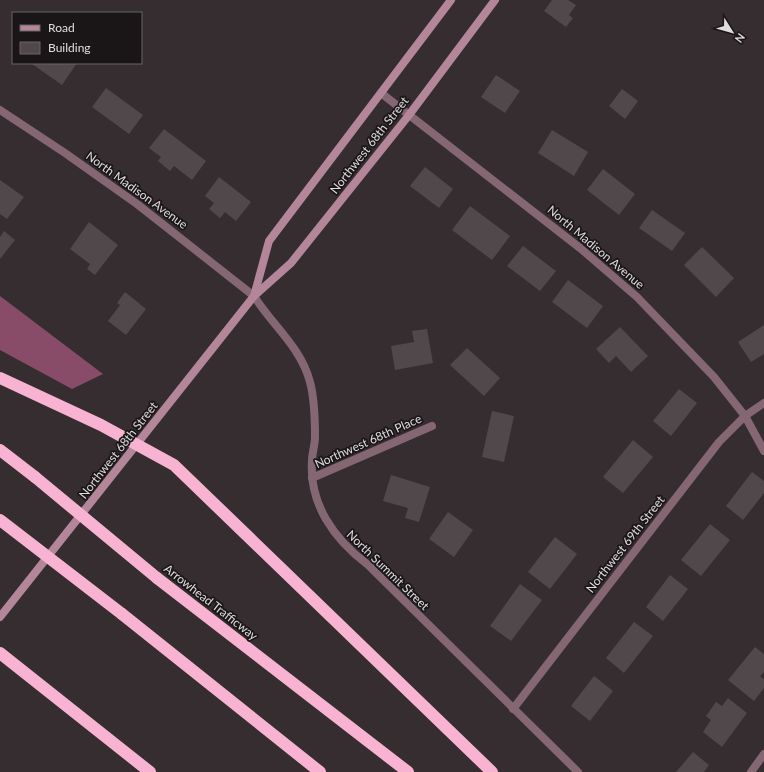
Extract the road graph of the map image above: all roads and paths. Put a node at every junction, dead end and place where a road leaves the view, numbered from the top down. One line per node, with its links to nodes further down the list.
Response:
1 (451, 0): 3 (main road, Northwest 68th Street)
2 (495, 0): 5 (main road, Northwest 68th Street)
3 (381, 93): 5 (street, North Madison Avenue); 6 (main road, Northwest 68th Street)
4 (0, 110): 6 (street, North Madison Avenue)
5 (409, 115): 6 (main road, Northwest 68th Street); 9 (street, North Madison Avenue)
6 (254, 296): 11 (main road, Northwest 68th Street); 14 (street, North Summit Street)
7 (0, 378): 11 (highway)
8 (764, 403): 9 (street, Northwest 69th Street)
9 (745, 416): 13 (street, North Madison Avenue); 18 (street, Northwest 69th Street)
10 (432, 426): 14 (street, Northwest 68th Place)
11 (138, 445): 16 (main road, Northwest 68th Street); 23 (highway)
12 (0, 450): 22 (highway, Arrowhead Trafficway, bridge)
13 (764, 451)
14 (312, 478): 18 (street, North Summit Street)
15 (0, 520): 21 (highway, bridge)
16 (0, 617)
17 (0, 654): 20 (highway)
18 (513, 708): 24 (street, North Summit Street)
19 (764, 754): 25 (street)
20 (150, 772)
21 (320, 772)
22 (408, 772)
23 (492, 772)
24 (578, 772)
25 (751, 772)

